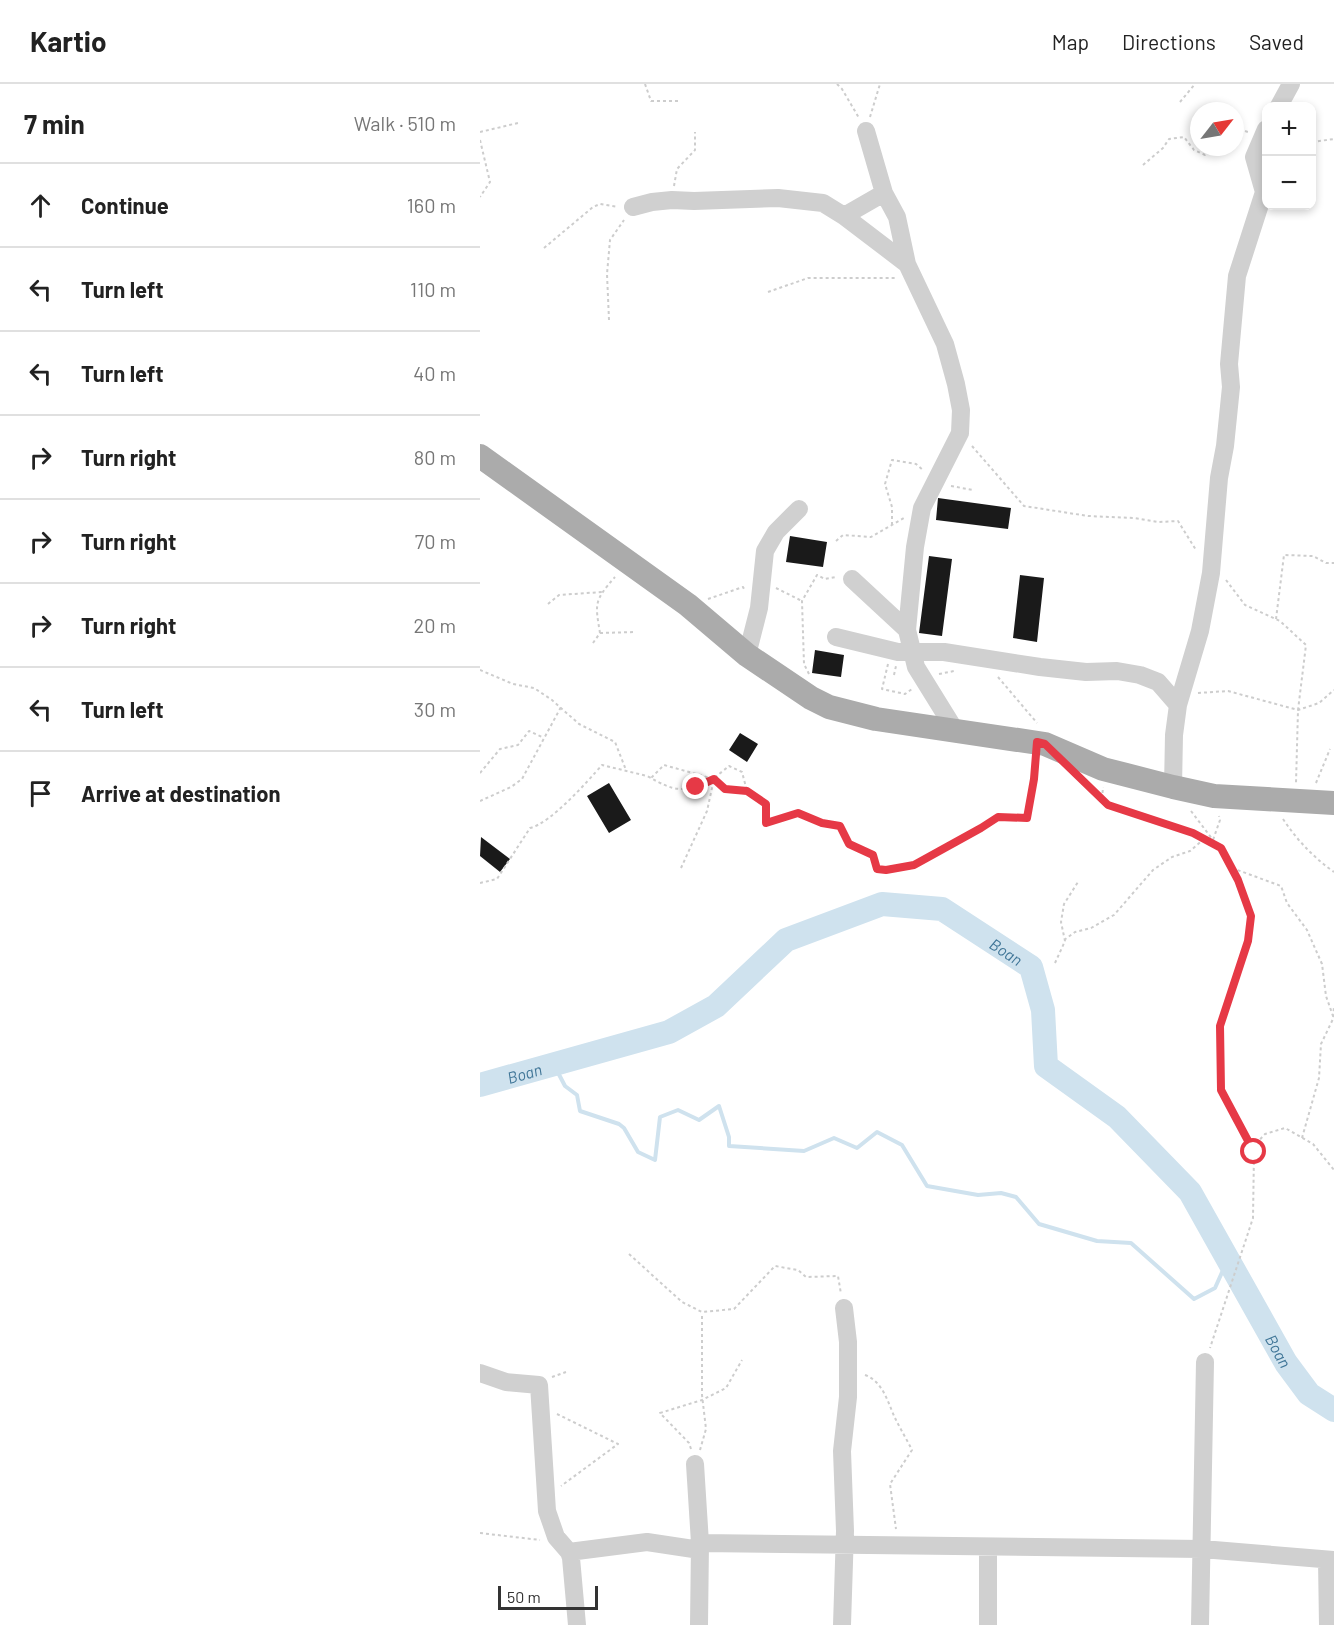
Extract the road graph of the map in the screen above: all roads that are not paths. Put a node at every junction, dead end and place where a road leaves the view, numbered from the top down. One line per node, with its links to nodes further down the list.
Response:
1 (1291, 84): 2 (street)
2 (1281, 102)
3 (866, 131): 5 (street)
4 (1262, 138): 16 (street)
5 (884, 193): 7 (street); 8 (street)
6 (633, 207): 7 (street)
7 (844, 216): 8 (street)
8 (911, 271): 12 (street)
9 (480, 456): 15 (main road)
10 (799, 509): 15 (street)
11 (852, 579): 12 (street)
12 (908, 630): 14 (street)
13 (836, 637): 14 (street)
14 (912, 652): 16 (street); 17 (street)
15 (747, 655): 17 (main road)
16 (1178, 705): 18 (street)
17 (955, 730): 18 (main road)
18 (1173, 787): 19 (main road)
19 (1305, 800)
20 (844, 1308): 25 (street)
21 (1205, 1362): 27 (street)
22 (480, 1373): 28 (street)
23 (695, 1464): 24 (street)
24 (700, 1546): 25 (street); 28 (street); 31 (street)
25 (844, 1546): 26 (street); 32 (street)
26 (988, 1547): 27 (street); 33 (street)
27 (1202, 1550): 29 (street); 34 (street)
28 (569, 1552): 30 (street)
29 (1330, 1560): 35 (street)
30 (577, 1625)
31 (699, 1625)
32 (842, 1625)
33 (988, 1625)
34 (1200, 1625)
35 (1328, 1625)

